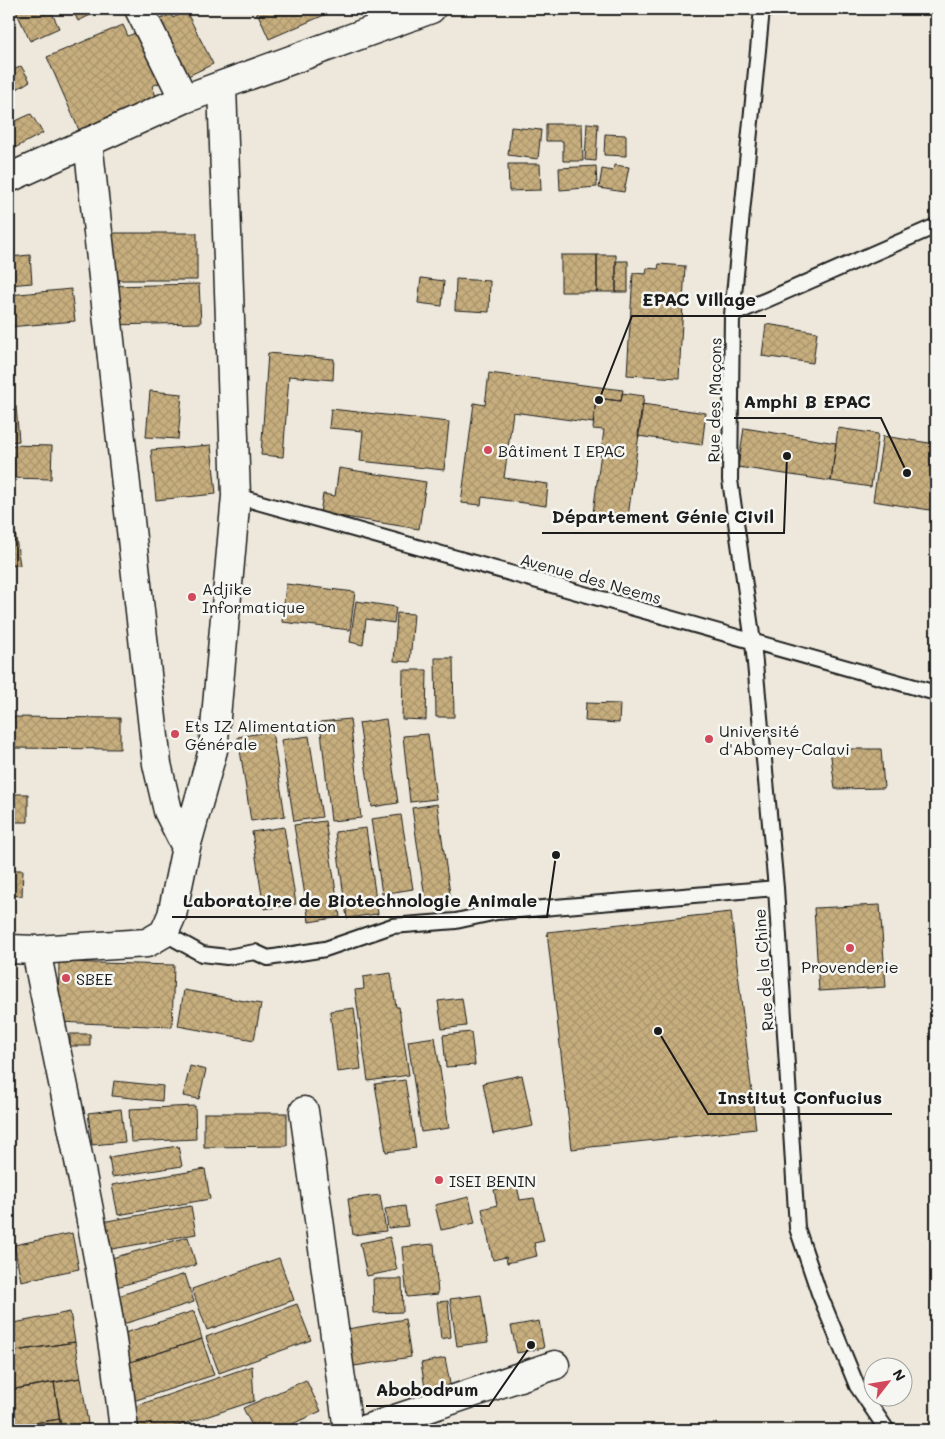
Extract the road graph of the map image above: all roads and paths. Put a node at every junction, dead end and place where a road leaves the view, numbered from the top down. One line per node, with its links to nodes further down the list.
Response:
1 (139, 9): 5 (street)
2 (432, 9): 4 (street)
3 (762, 9): 9 (lane, Rue des Maçons)
4 (222, 86): 5 (street); 10 (street)
5 (184, 99): 6 (street)
6 (88, 142): 7 (street); 13 (street)
7 (9, 178)
8 (936, 226): 9 (lane)
9 (732, 315): 11 (lane, Rue des Maçons)
10 (236, 496): 11 (lane, Avenue des Neems); 13 (street)
11 (753, 642): 12 (lane, Avenue des Neems); 14 (lane, Rue de la Chine)
12 (936, 693)
13 (186, 847): 15 (street)
14 (776, 888): 15 (lane); 23 (lane, Rue de la Chine)
15 (164, 933): 17 (street)
16 (9, 949): 17 (street)
17 (36, 950): 20 (street)
18 (304, 1111): 21 (street)
19 (554, 1365): 22 (street)
20 (124, 1430)
21 (348, 1430)
22 (363, 1430)
23 (887, 1430)

